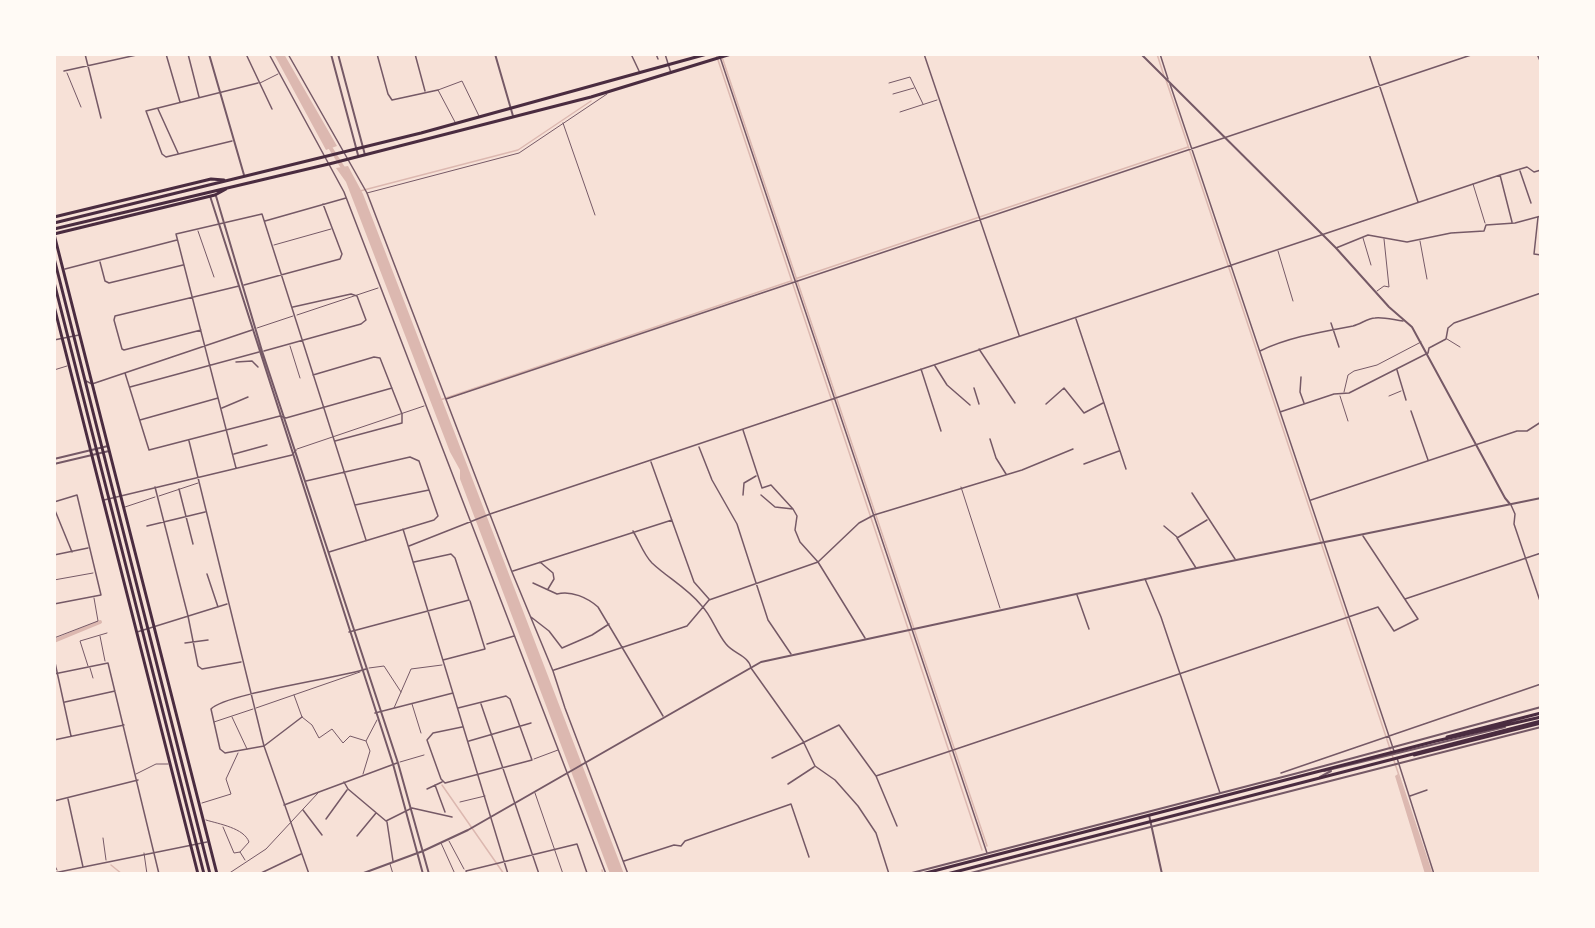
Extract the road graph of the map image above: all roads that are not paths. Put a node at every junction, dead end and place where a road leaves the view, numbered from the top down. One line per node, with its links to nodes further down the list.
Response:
1 (85, 54): 28 (street)
2 (141, 54): 28 (street)
3 (166, 54): 46 (street)
4 (188, 54): 44 (street)
5 (209, 54): 42 (street)
6 (246, 54): 35 (street)
7 (268, 54): 31 (street)
8 (288, 54): 63 (street)
9 (331, 54): 62 (street)
10 (338, 54): 60 (street)
11 (377, 54): 41 (street)
12 (415, 54): 41 (street)
13 (495, 54): 51 (street)
14 (630, 54): 32 (street)
15 (656, 54): 26 (street)
16 (665, 54): 29 (street)
17 (707, 54): 29 (main road)
18 (731, 54): 25 (main road)
19 (924, 54): 45 (street)
20 (1141, 54): 34 (street)
21 (1160, 54): 34 (street)
22 (1369, 54): 37 (street)
23 (1474, 54): 37 (street)
24 (1537, 54): 27 (street)
25 (720, 56): 33 (main road); 116 (street)
26 (658, 59)
27 (1541, 63)
28 (88, 66): 30 (street); 55 (street)
29 (668, 66): 32 (main road); 33 (street)
30 (65, 71): 48 (lane)
31 (278, 74): 35 (lane); 66 (street)
32 (640, 74): 51 (main road)
33 (672, 74): 40 (main road)
34 (1169, 81): 58 (street); 61 (street)
35 (258, 83): 42 (street); 50 (street)
36 (889, 83): 38 (lane)
37 (1380, 86): 58 (street); 81 (street)
38 (915, 87): 43 (lane); 47 (lane)
39 (438, 90): 41 (street); 54 (lane); 57 (lane)
40 (614, 90): 53 (main road); 56 (lane)
41 (425, 92)
42 (219, 93): 44 (street); 59 (street)
43 (893, 94)
44 (200, 98): 46 (street)
45 (939, 99): 47 (lane); 87 (street)
46 (180, 103): 49 (street)
47 (923, 104): 52 (lane)
48 (81, 107)
49 (157, 108): 64 (street); 64 (street)
50 (272, 109)
51 (511, 109): 53 (street); 54 (main road)
52 (900, 112)
53 (513, 116): 65 (main road)
54 (480, 117): 57 (main road)
55 (101, 118)
56 (563, 123): 77 (lane); 84 (lane)
57 (456, 124): 60 (main road)
58 (1225, 138): 61 (street); 98 (street)
59 (233, 141): 64 (street); 72 (street)
60 (363, 148): 62 (main road); 65 (street)
61 (1191, 148): 87 (street); 111 (street)
62 (357, 150): 63 (main road); 67 (street)
63 (344, 152): 66 (main road); 68 (street)
64 (179, 154)
65 (365, 155): 67 (main road)
66 (325, 157): 69 (street); 72 (main road)
67 (358, 157): 68 (main road)
68 (347, 160): 69 (main road); 77 (street)
69 (331, 164): 76 (main road); 80 (street)
70 (1520, 170): 71 (street); 73 (street); 82 (street)
71 (1541, 170)
72 (244, 175): 74 (main road)
73 (1500, 175): 75 (street); 91 (street)
74 (225, 180): 85 (main road); 90 (main road)
75 (1473, 184): 81 (street); 93 (lane)
76 (228, 188): 78 (main road); 94 (main road)
77 (367, 193): 177 (street)
78 (215, 195): 79 (main road); 89 (street)
79 (210, 196): 92 (street); 97 (main road)
80 (346, 198): 83 (street); 120 (street)
81 (1419, 203): 98 (street)
82 (1531, 203)
83 (324, 204): 88 (street); 96 (street)
84 (596, 215)
85 (54, 217)
86 (1540, 217): 91 (street); 106 (street)
87 (980, 219): 116 (street); 138 (street)
88 (264, 221): 89 (street); 103 (street)
89 (224, 222): 92 (street); 118 (street)
90 (54, 223)
91 (1512, 223): 93 (street)
92 (218, 224): 95 (street); 119 (street)
93 (1486, 225): 102 (street)
94 (54, 229)
95 (197, 229): 101 (street); 114 (lane)
96 (333, 229): 103 (lane); 113 (street)
97 (54, 234): 112 (main road)
98 (1322, 235): 104 (street); 105 (street)
99 (1363, 237): 100 (street); 104 (street); 110 (lane)
100 (1384, 239): 102 (street); 121 (lane)
101 (178, 240): 108 (street); 109 (street)
102 (1420, 241): 115 (lane)
103 (272, 246): 113 (street)
104 (1336, 248): 121 (street)
105 (1277, 250): 111 (street); 125 (lane)
106 (1541, 255)
107 (54, 258): 137 (main road)
108 (99, 260): 109 (street); 112 (street)
109 (184, 265): 123 (street)
110 (1371, 265)
111 (1230, 266): 129 (street); 151 (street)
112 (63, 269): 136 (main road)
113 (281, 273): 118 (street); 127 (street)
114 (214, 277)
115 (1427, 279)
116 (795, 281): 176 (street); 177 (street)
117 (54, 282): 139 (main road)
118 (243, 285): 119 (street); 133 (street)
119 (237, 286): 123 (street); 135 (street)
120 (380, 288): 124 (lane); 185 (street)
121 (1376, 292): 130 (street)
122 (1541, 293): 141 (street)
123 (192, 296): 134 (street); 134 (street)
124 (357, 296): 127 (street); 128 (lane); 143 (street)
125 (1293, 301)
126 (54, 306): 140 (main road)
127 (292, 308): 128 (street)
128 (294, 316): 133 (lane); 143 (street)
129 (1076, 318): 138 (street); 179 (street)
130 (1403, 321): 132 (street); 144 (street)
131 (1331, 323): 132 (street)
132 (1333, 327): 147 (street); 151 (street)
133 (257, 328): 150 (street)
134 (201, 330): 146 (street)
135 (252, 330): 146 (street); 150 (street)
136 (80, 335): 137 (street); 166 (main road)
137 (74, 336): 139 (street); 165 (main road)
138 (1019, 336): 149 (street)
139 (68, 338): 140 (street); 210 (main road)
140 (62, 339): 142 (street); 156 (main road)
141 (1446, 339): 148 (lane); 152 (street)
142 (54, 340)
143 (302, 341): 145 (street); 162 (street)
144 (1421, 342): 152 (street); 171 (lane)
145 (289, 344): 150 (street); 164 (lane)
146 (205, 346): 154 (street); 161 (street)
147 (1339, 346)
148 (1460, 347)
149 (979, 349): 155 (street); 180 (street)
150 (260, 351): 154 (street); 191 (street); 192 (street)
151 (1259, 351): 189 (street)
152 (1428, 353): 159 (street); 203 (street)
153 (236, 362): 157 (street)
154 (210, 364): 167 (street); 175 (street)
155 (934, 365): 158 (street); 184 (street)
156 (69, 366): 160 (lane); 213 (main road)
157 (258, 367)
158 (921, 369): 176 (street); 198 (street)
159 (1396, 369): 170 (street); 171 (street)
160 (54, 370)
161 (125, 373): 166 (street); 167 (street)
162 (313, 375): 168 (street); 186 (street)
163 (1301, 376): 183 (street)
164 (300, 378)
165 (85, 381): 166 (street); 208 (main road)
166 (92, 384): 205 (main road)
167 (130, 387): 193 (street)
168 (392, 388): 186 (street); 190 (street)
169 (974, 388): 181 (street)
170 (1403, 391): 173 (lane); 178 (street)
171 (1344, 393): 172 (street)
172 (1340, 394): 183 (street); 194 (lane)
173 (1389, 396)
174 (248, 397): 187 (street)
175 (218, 398): 187 (street); 193 (street)
176 (834, 398): 196 (street); 251 (street)
177 (447, 399): 250 (street)
178 (1406, 400)
179 (1104, 402): 182 (street); 212 (street)
180 (1015, 403)
181 (979, 404)
182 (1046, 404)
183 (1304, 404): 189 (street)
184 (970, 405)
185 (426, 406): 190 (lane); 255 (street)
186 (323, 407): 192 (street); 199 (street)
187 (221, 408): 197 (street)
188 (1412, 411): 217 (street)
189 (1280, 412): 242 (street)
190 (402, 414): 199 (lane); 202 (street)
191 (280, 416): 192 (street); 197 (street); 215 (street)
192 (286, 418): 209 (street)
193 (139, 421): 201 (street)
194 (1348, 422)
195 (1541, 422): 203 (street)
196 (743, 429): 206 (street); 225 (street)
197 (227, 431): 201 (street); 214 (street)
198 (941, 431)
199 (332, 437): 202 (street); 209 (lane)
200 (990, 439): 224 (street)
201 (189, 441): 226 (street)
202 (334, 441): 223 (street)
203 (1475, 444): 217 (street); 244 (street)
204 (267, 445): 214 (street)
205 (108, 446): 208 (street); 211 (main road)
206 (699, 446): 218 (street); 284 (street)
207 (1073, 448): 224 (street)
208 (102, 450): 210 (street); 211 (main road); 238 (main road)
209 (296, 450): 215 (street); 227 (street)
210 (97, 451): 213 (street); 240 (main road)
211 (109, 451): 236 (main road)
212 (1120, 451): 220 (street); 222 (street)
213 (91, 453): 216 (street); 219 (street); 241 (main road)
214 (233, 454): 221 (street)
215 (292, 455): 221 (street); 270 (street)
216 (54, 459)
217 (1429, 461): 242 (street)
218 (651, 462): 250 (street); 253 (street)
219 (54, 464)
220 (1084, 464)
221 (236, 468): 226 (street)
222 (1126, 469)
223 (344, 472): 227 (street); 232 (street); 245 (street)
224 (1006, 474): 230 (street)
225 (757, 475): 234 (street); 248 (street)
226 (199, 478): 228 (street); 229 (street)
227 (306, 481): 269 (street)
228 (200, 482): 231 (lane); 249 (street)
229 (155, 487): 236 (street); 237 (street)
230 (962, 487): 251 (street); 297 (lane)
231 (179, 489): 237 (lane); 252 (street)
232 (429, 490): 245 (street); 259 (street)
233 (1192, 493): 254 (street)
234 (743, 495)
235 (761, 495): 248 (street)
236 (120, 496): 238 (street); 247 (main road)
237 (157, 496): 247 (lane); 256 (street)
238 (114, 497): 240 (street); 304 (main road)
239 (1541, 498): 244 (street)
240 (109, 499): 241 (street); 307 (main road)
241 (103, 500): 309 (main road)
242 (1310, 500): 264 (street)
243 (54, 502): 267 (street)
244 (1510, 504): 261 (street); 273 (street)
245 (354, 505): 263 (street)
246 (54, 508): 268 (street)
247 (123, 508): 303 (main road)
248 (793, 509): 277 (street)
249 (205, 512): 252 (street); 293 (street)
250 (490, 514): 255 (street); 279 (street)
251 (874, 515): 277 (street); 305 (street)
252 (186, 517): 256 (street); 265 (street)
253 (672, 520): 260 (street); 290 (street)
254 (1208, 520): 262 (street); 274 (street)
255 (470, 521): 266 (street); 313 (street)
256 (163, 522): 257 (street); 299 (street)
257 (147, 526)
258 (1164, 526): 262 (street)
259 (403, 529): 263 (street); 266 (street)
260 (633, 531): 276 (street); 295 (street)
261 (1362, 535): 264 (street); 291 (street)
262 (1177, 538): 278 (street)
263 (366, 540): 269 (street)
264 (1324, 542): 274 (street); 301 (street)
265 (193, 544)
266 (409, 546): 275 (street)
267 (89, 548): 268 (street); 280 (street)
268 (72, 552): 272 (street)
269 (330, 552): 270 (street); 308 (street)
270 (325, 553): 310 (street)
271 (1541, 553): 273 (street)
272 (54, 555)
273 (1526, 558): 291 (street); 294 (street)
274 (1235, 560): 278 (street)
275 (413, 562): 289 (street); 298 (street)
276 (539, 562): 279 (street); 286 (street)
277 (818, 562): 284 (street); 315 (street)
278 (1196, 568): 282 (street)
279 (512, 572): 300 (street)
280 (95, 573): 283 (lane); 288 (street)
281 (207, 574): 296 (street)
282 (1145, 579): 287 (street); 333 (street)
283 (54, 580)
284 (758, 582): 290 (street); 321 (street)
285 (533, 583): 286 (street)
286 (548, 590): 302 (street)
287 (1077, 594): 297 (street); 306 (street)
288 (94, 596): 292 (street); 314 (lane)
289 (469, 600): 298 (street); 319 (street)
290 (710, 600): 295 (street)
291 (1404, 600): 301 (street)
292 (54, 604)
293 (228, 604): 296 (street); 324 (street)
294 (1541, 604)
295 (703, 606): 320 (street); 328 (street)
296 (218, 607): 299 (street)
297 (1001, 610): 305 (street)
298 (428, 611): 308 (street); 323 (street)
299 (188, 616): 303 (street); 317 (street)
300 (530, 617): 302 (street); 331 (street)
301 (1349, 617): 333 (street); 363 (street)
302 (610, 623): 320 (street)
303 (153, 627): 304 (street); 411 (main road)
304 (147, 629): 307 (street); 433 (main road)
305 (911, 629): 315 (street); 372 (street)
306 (1089, 629)
307 (142, 631): 309 (street); 434 (main road)
308 (354, 631): 310 (street); 329 (street)
309 (136, 632): 381 (main road)
310 (349, 632): 330 (street)
311 (107, 633): 312 (lane)
312 (100, 636): 325 (lane); 327 (lane)
313 (515, 636): 319 (street); 371 (street)
314 (54, 638)
315 (866, 638): 321 (street)
316 (208, 640): 317 (street)
317 (193, 642): 318 (street); 324 (street)
318 (185, 643)
319 (485, 644): 323 (street)
320 (624, 647): 331 (street); 351 (street)
321 (791, 654): 328 (street)
322 (54, 658): 332 (street)
323 (443, 660): 326 (street)
324 (242, 662): 339 (street)
325 (106, 663): 327 (street); 336 (street)
326 (444, 664): 337 (lane); 338 (street)
327 (89, 666): 332 (street); 334 (lane)
328 (751, 668): 351 (street); 367 (street)
329 (367, 669): 330 (street); 337 (lane); 348 (street)
330 (361, 670): 339 (street); 340 (lane); 349 (street)
331 (553, 670): 378 (street)
332 (56, 674): 341 (street)
333 (1181, 674): 372 (street); 404 (street)
334 (93, 678)
335 (1541, 684): 363 (street)
336 (116, 690): 341 (street); 357 (street)
337 (401, 692): 347 (lane)
338 (453, 693): 343 (street); 346 (street)
339 (251, 695): 345 (street); 355 (street)
340 (294, 695): 345 (lane); 352 (lane)
341 (65, 702): 361 (street)
342 (480, 703): 346 (street); 359 (street); 362 (street)
343 (412, 704): 347 (street); 360 (lane)
344 (1541, 707): 369 (street)
345 (254, 708): 350 (lane); 368 (street)
346 (457, 708): 358 (street)
347 (393, 709): 348 (street)
348 (380, 712): 349 (street); 379 (street)
349 (375, 713): 353 (street)
350 (232, 715): 355 (lane); 370 (lane)
351 (663, 716): 378 (street)
352 (302, 717): 365 (lane); 368 (street)
353 (377, 720): 365 (lane); 382 (street)
354 (1541, 720): 375 (street); 380 (street); 481 (main road); 482 (main road)
355 (213, 722): 373 (street)
356 (531, 723): 359 (street)
357 (124, 725): 361 (street); 390 (street)
358 (463, 727): 366 (street); 395 (street)
359 (520, 728): 362 (street); 377 (street)
360 (421, 734)
361 (71, 736): 364 (street)
362 (491, 736): 366 (street); 384 (street)
363 (1388, 738): 369 (street); 388 (street)
364 (54, 740)
365 (366, 741): 391 (lane)
366 (468, 741): 387 (street)
367 (803, 741): 376 (street); 383 (street); 392 (street)
368 (264, 746): 370 (street); 412 (street)
369 (1393, 748): 375 (street); 389 (street)
370 (247, 749): 373 (street)
371 (558, 750): 377 (lane); 386 (street)
372 (952, 750): 392 (street); 444 (street)
373 (239, 751): 411 (lane)
374 (424, 755): 379 (lane)
375 (1395, 755): 380 (street); 385 (street)
376 (772, 758)
377 (532, 760): 384 (street)
378 (584, 761): 386 (street); 450 (street)
379 (398, 763): 382 (street); 413 (street)
380 (1400, 763): 398 (street); 406 (street)
381 (170, 764): 390 (lane); 436 (main road)
382 (393, 764): 391 (street); 414 (street)
383 (815, 766): 396 (street); 479 (street)
384 (503, 767): 387 (street); 410 (street)
385 (1334, 770): 389 (street); 398 (street)
386 (568, 772): 403 (street); 477 (street)
387 (478, 773): 395 (street); 405 (street)
388 (1281, 773)
389 (1298, 773): 404 (street)
390 (136, 774): 393 (street)
391 (362, 776): 394 (street)
392 (876, 776): 426 (street)
393 (138, 780): 407 (street); 438 (street)
394 (344, 781): 399 (street); 402 (street)
395 (443, 781): 397 (street)
396 (788, 784)
397 (435, 785): 400 (street); 417 (street)
398 (1301, 787): 427 (street)
399 (348, 789): 416 (street); 422 (street)
400 (427, 789)
401 (1427, 790): 406 (street)
402 (320, 791): 412 (street); 415 (lane)
403 (534, 791): 410 (street); 437 (lane)
404 (1220, 793): 418 (street)
405 (485, 796): 409 (lane); 419 (street)
406 (1409, 797): 485 (street)
407 (67, 798): 408 (street); 453 (street)
408 (54, 801)
409 (460, 801)
410 (515, 803): 419 (street); 445 (street)
411 (199, 804): 421 (main road)
412 (283, 805): 425 (street)
413 (412, 808): 414 (street); 420 (street); 439 (street)
414 (405, 809): 423 (street); 442 (street)
415 (303, 810): 425 (lane); 428 (street)
416 (376, 812): 423 (street); 429 (street)
417 (445, 812)
418 (1148, 812): 427 (street); 444 (street)
419 (492, 815): 431 (street); 449 (street)
420 (452, 817)
421 (202, 819): 424 (lane); 432 (main road)
422 (326, 819)
423 (386, 821): 451 (street)
424 (223, 825): 440 (lane); 440 (lane)
425 (290, 825): 443 (street); 447 (lane)
426 (897, 826)
427 (1151, 829): 454 (street); 484 (street)
428 (322, 835)
429 (357, 836)
430 (103, 838): 448 (lane)
431 (448, 839): 435 (street); 458 (lane)
432 (208, 841): 433 (street); 465 (main road)
433 (202, 842): 434 (street); 464 (main road)
434 (196, 843): 436 (street); 463 (main road)
435 (441, 843): 439 (street); 473 (lane)
436 (190, 845): 438 (street); 462 (main road)
437 (554, 850): 445 (street); 459 (street); 476 (lane)
438 (155, 851): 441 (street); 461 (street)
439 (423, 851): 442 (street); 472 (street)
440 (240, 852): 447 (lane)
441 (144, 853): 448 (street); 460 (lane)
442 (418, 853): 451 (street); 471 (street)
443 (302, 854): 467 (street); 468 (street)
444 (987, 854): 454 (street); 480 (street)
445 (533, 855): 449 (street); 475 (street)
446 (809, 857): 450 (street)
447 (246, 861): 466 (lane)
448 (107, 862): 453 (street)
449 (506, 862): 458 (street); 474 (street)
450 (624, 862): 478 (street)
451 (391, 863): 457 (street); 470 (lane)
452 (54, 864): 456 (lane)
453 (83, 867): 456 (street)
454 (992, 868): 483 (street)
455 (54, 873): 456 (street)
456 (59, 873)
457 (369, 873): 469 (street)
458 (467, 873)
459 (587, 873)
460 (147, 874)
461 (159, 874)
462 (198, 874)
463 (204, 874)
464 (210, 874)
465 (217, 874)
466 (228, 874)
467 (259, 874)
468 (309, 874)
469 (361, 874)
470 (393, 874)
471 (423, 874)
472 (429, 874)
473 (455, 874)
474 (508, 874)
475 (539, 874)
476 (563, 874)
477 (606, 874)
478 (628, 874)
479 (889, 874)
480 (908, 874)
481 (922, 874)
482 (947, 874)
483 (967, 874)
484 (1162, 874)
485 (1434, 874)

